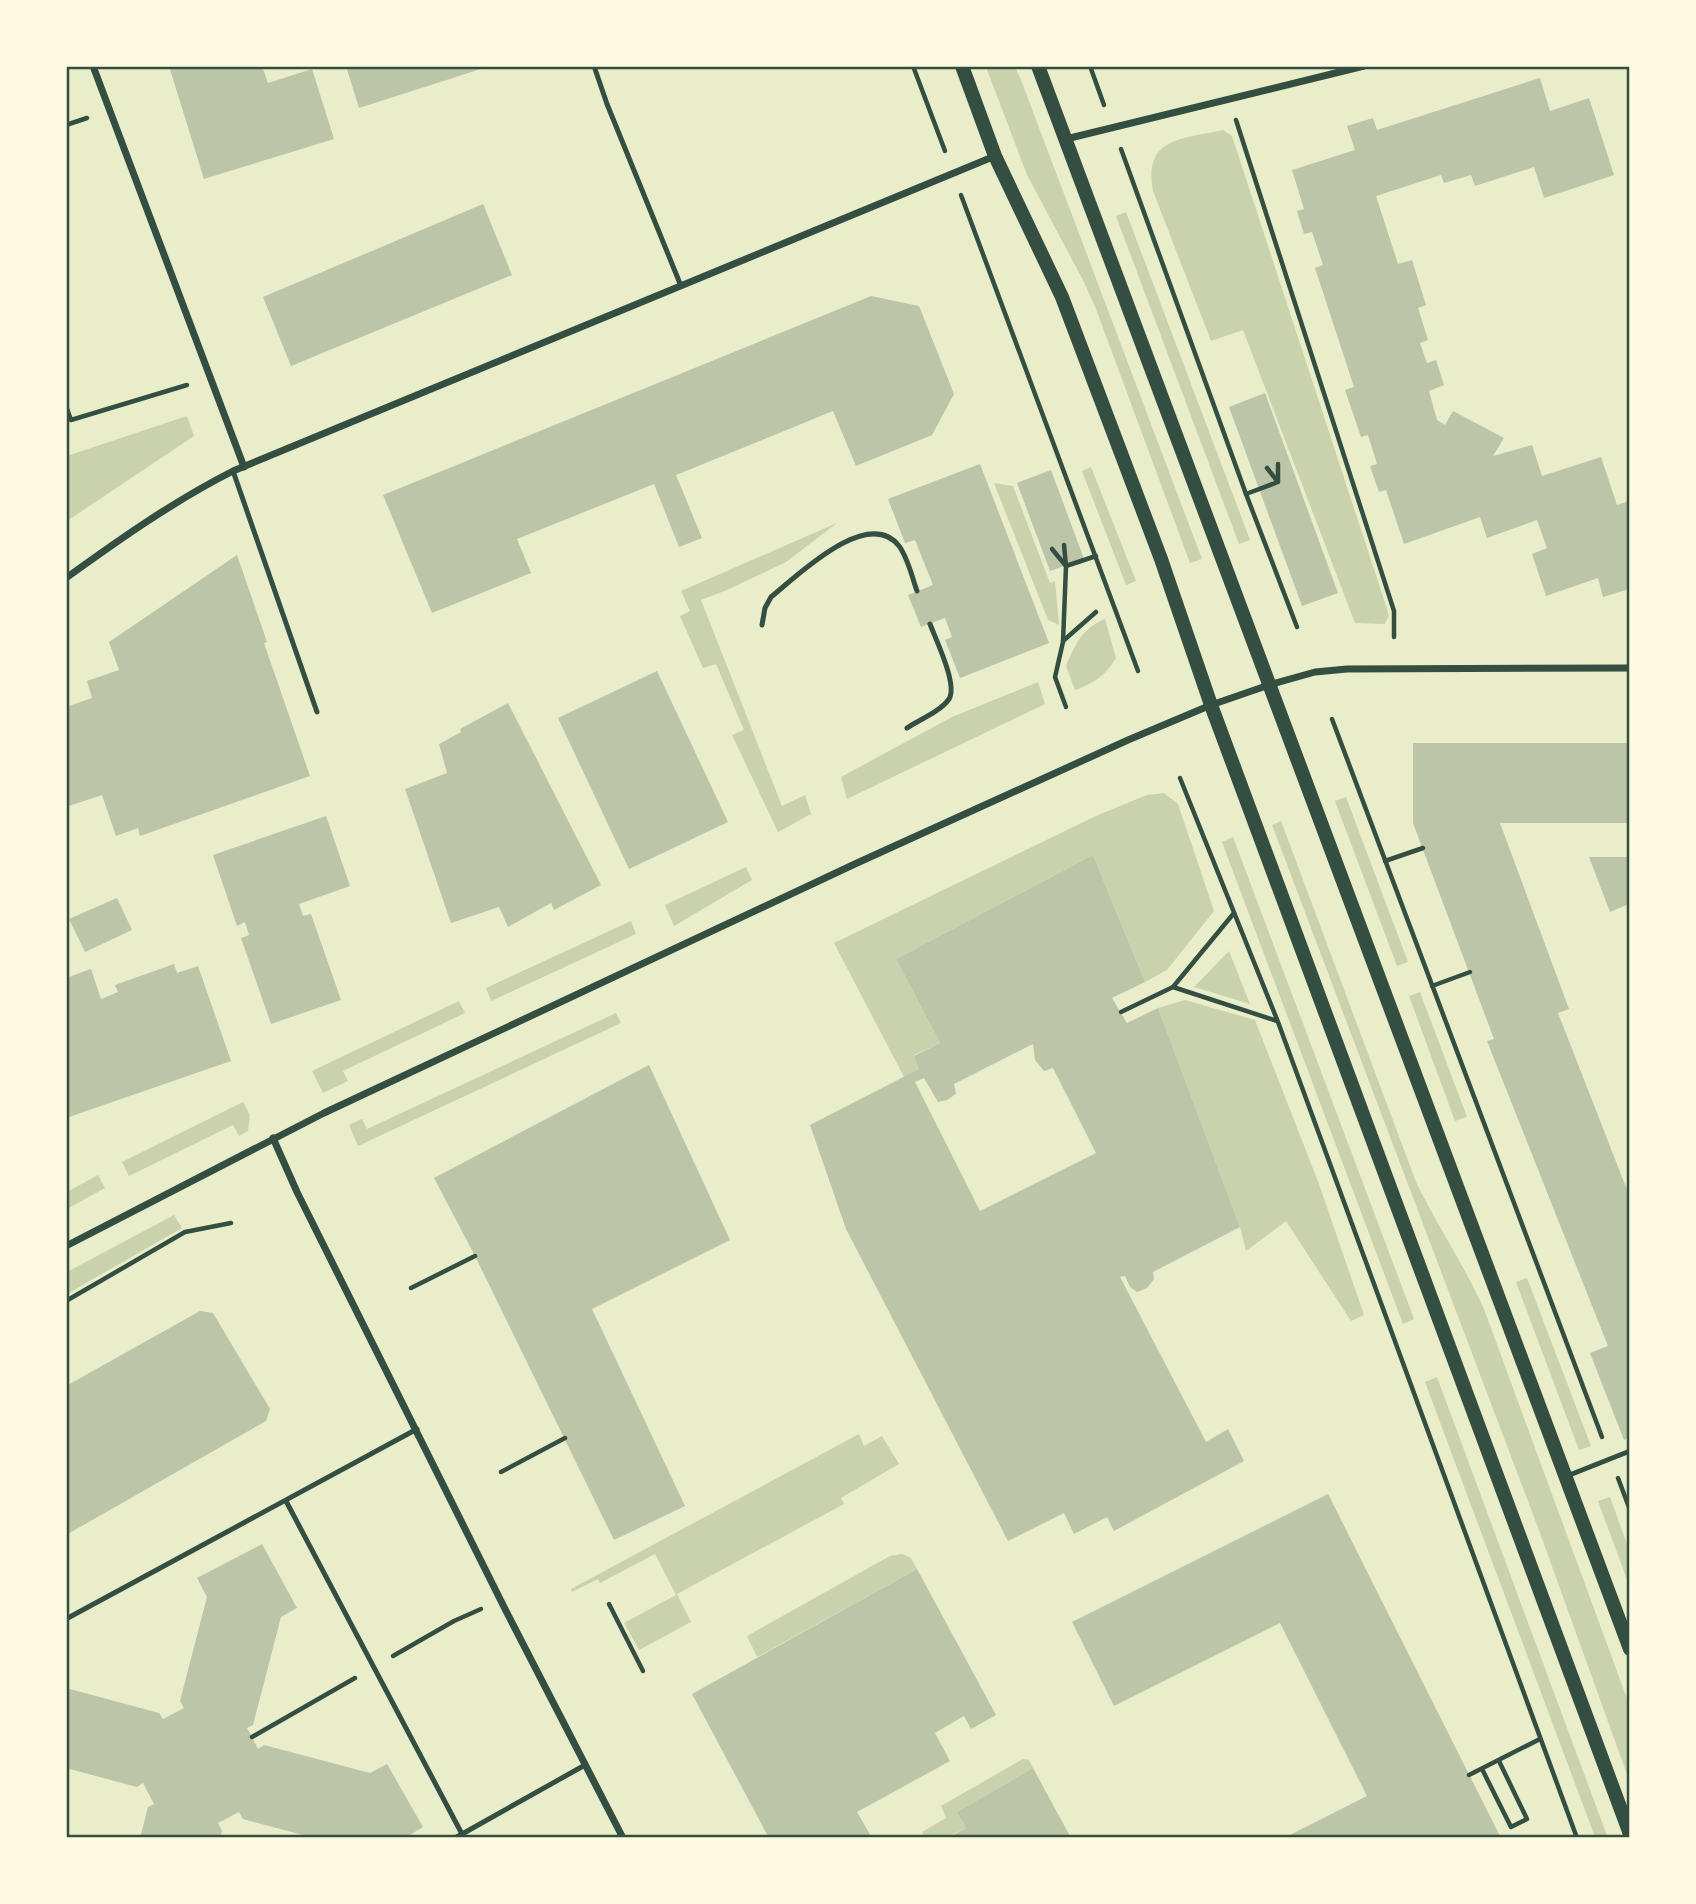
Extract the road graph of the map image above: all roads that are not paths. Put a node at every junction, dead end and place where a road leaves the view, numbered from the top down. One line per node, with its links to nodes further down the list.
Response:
1 (93, 66): 9 (street)
2 (594, 66): 8 (lane)
3 (962, 66): 7 (main road)
4 (1038, 66): 6 (main road)
5 (1364, 66): 6 (street)
6 (1065, 139): 16 (main road)
7 (995, 156): 8 (street); 17 (main road)
8 (681, 286): 9 (street)
9 (244, 467): 10 (street)
10 (233, 471): 11 (street); 18 (lane)
11 (66, 578)
12 (917, 592): 14 (lane)
13 (930, 624): 19 (lane)
14 (762, 625)
15 (1629, 668): 16 (street)
16 (1269, 685): 17 (street); 24 (main road)
17 (1211, 705): 20 (street); 30 (main road)
18 (317, 712)
19 (907, 728)
20 (273, 1138): 21 (street); 22 (street)
21 (66, 1247)
22 (417, 1429): 25 (lane); 28 (street)
23 (1629, 1451): 24 (lane)
24 (1566, 1477): 27 (main road)
25 (286, 1502): 26 (lane); 29 (lane)
26 (66, 1619)
27 (1629, 1649)
28 (585, 1765): 29 (lane); 32 (street)
29 (462, 1834): 31 (lane)
30 (1629, 1834)
31 (455, 1838)
32 (623, 1838)

